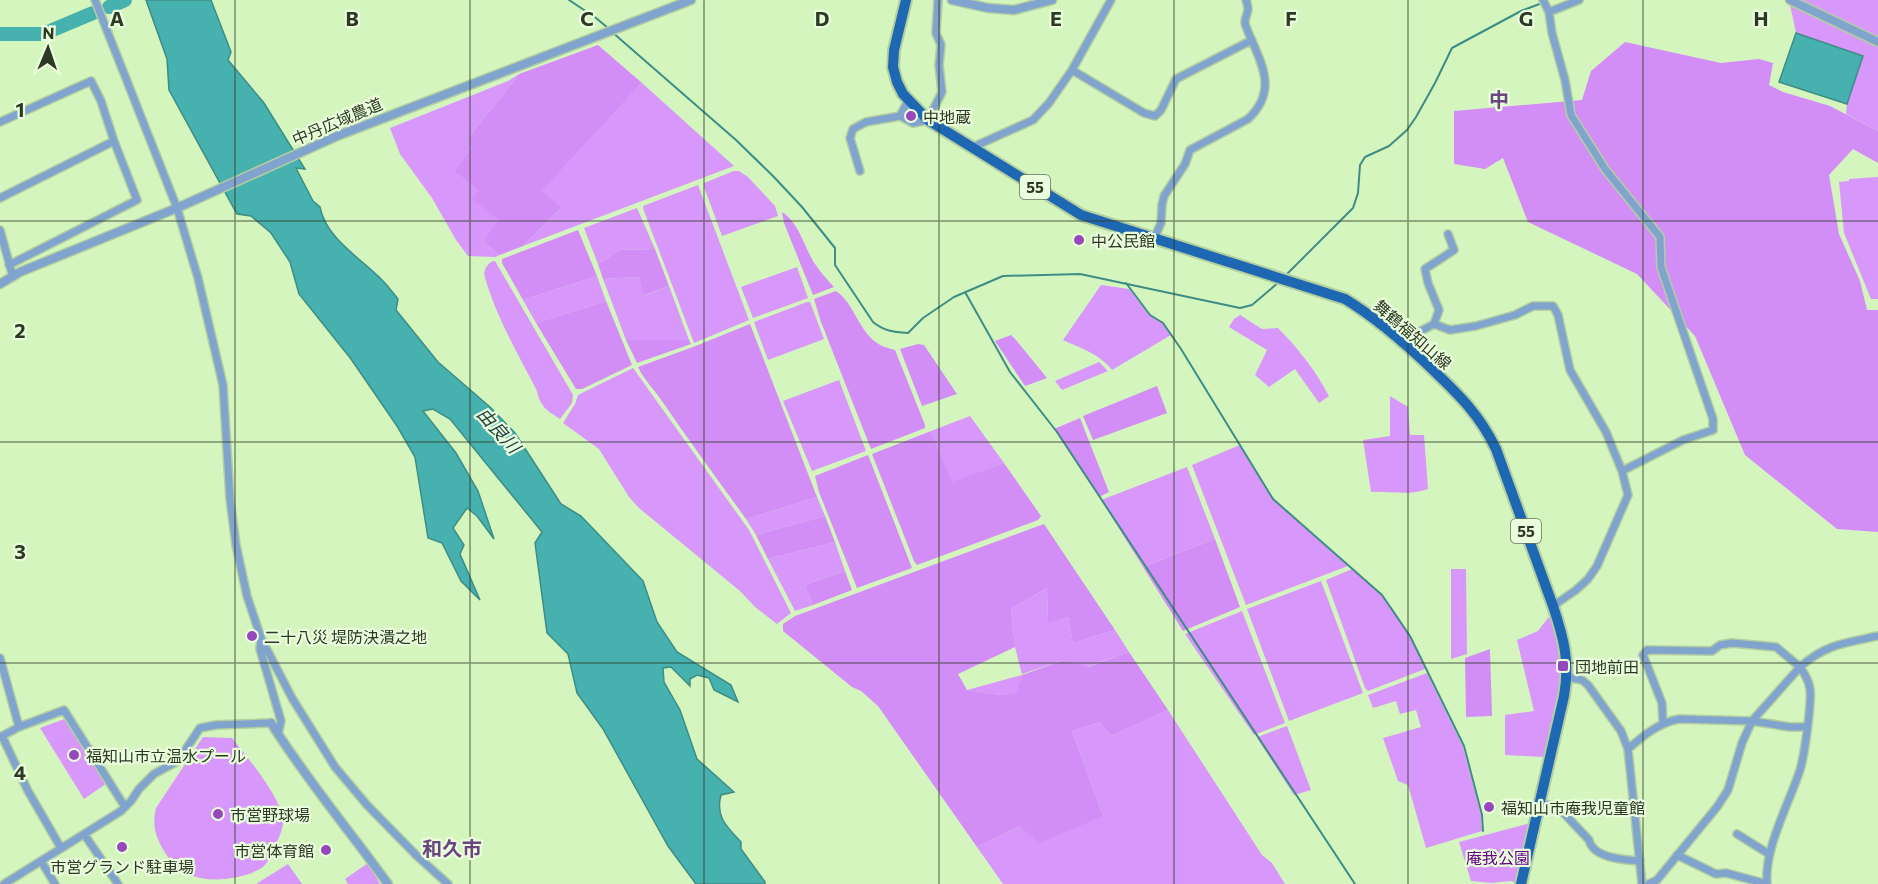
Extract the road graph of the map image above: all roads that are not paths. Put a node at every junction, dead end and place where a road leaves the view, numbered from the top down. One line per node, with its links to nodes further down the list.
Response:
1 (95, 0): 24 (street)
2 (691, 0): 24 (street, 中丹広域農道)
3 (906, 0): 16 (main road, 舞鶴福知山線 / 55)
4 (938, 0): 18 (street)
5 (952, 0): 6 (street)
6 (1052, 0)
7 (1111, 0): 15 (street)
8 (1246, 0): 13 (street)
9 (1543, 0): 12 (street)
10 (1580, 0): 12 (street)
11 (1790, 0): 14 (street)
12 (1549, 12): 33 (street)
13 (1252, 40): 15 (street); 27 (street)
14 (1878, 42)
15 (1072, 70): 21 (street)
16 (908, 100): 17 (street); 18 (main road, 舞鶴福知山線 / 55)
17 (900, 116): 18 (street); 22 (street)
18 (928, 120): 21 (main road, 舞鶴福知山線 / 55)
19 (0, 122): 20 (street)
20 (114, 141): 23 (street); 28 (street)
21 (973, 147): 27 (main road, 舞鶴福知山線 / 55)
22 (860, 171)
23 (0, 198)
24 (177, 208): 29 (street, 中丹広域農道); 36 (street)
25 (0, 230): 28 (street)
26 (1448, 234): 31 (street)
27 (1154, 239): 32 (main road, 舞鶴福知山線 / 55)
28 (9, 265): 29 (street)
29 (13, 277): 30 (street, 中丹広域農道)
30 (0, 284)
31 (1434, 324): 32 (street); 33 (street)
32 (1402, 340): 34 (main road, 舞鶴福知山線 / 55)
33 (1622, 471): 34 (street)
34 (1554, 606): 39 (main road, 舞鶴福知山線 / 55)
35 (1878, 636): 38 (street)
36 (261, 638): 45 (street); 61 (street)
37 (0, 658): 43 (street)
38 (1800, 667): 40 (street); 42 (street); 44 (street)
39 (1567, 677): 47 (street); 48 (main road, 舞鶴福知山線 / 55)
40 (1752, 721): 42 (street); 44 (street); 54 (street)
41 (271, 723): 45 (street); 49 (street)
42 (1663, 724): 47 (street)
43 (19, 727): 46 (street); 49 (street)
44 (1808, 727): 53 (street)
45 (278, 734): 60 (street)
46 (1, 736): 52 (street)
47 (1628, 749): 56 (street)
48 (1539, 803): 56 (street); 62 (main road, 舞鶴福知山線 / 55)
49 (125, 807): 50 (street)
50 (84, 834): 52 (street); 59 (street)
51 (1737, 834): 53 (street)
52 (62, 848): 55 (street)
53 (1769, 854): 65 (street)
54 (1677, 855): 64 (street); 65 (street)
55 (40, 861): 57 (street); 58 (street)
56 (1640, 861): 63 (street)
57 (4, 884)
58 (55, 884)
59 (118, 884)
60 (388, 884)
61 (448, 884)
62 (1521, 884)
63 (1642, 884)
64 (1649, 884)
65 (1767, 884)

